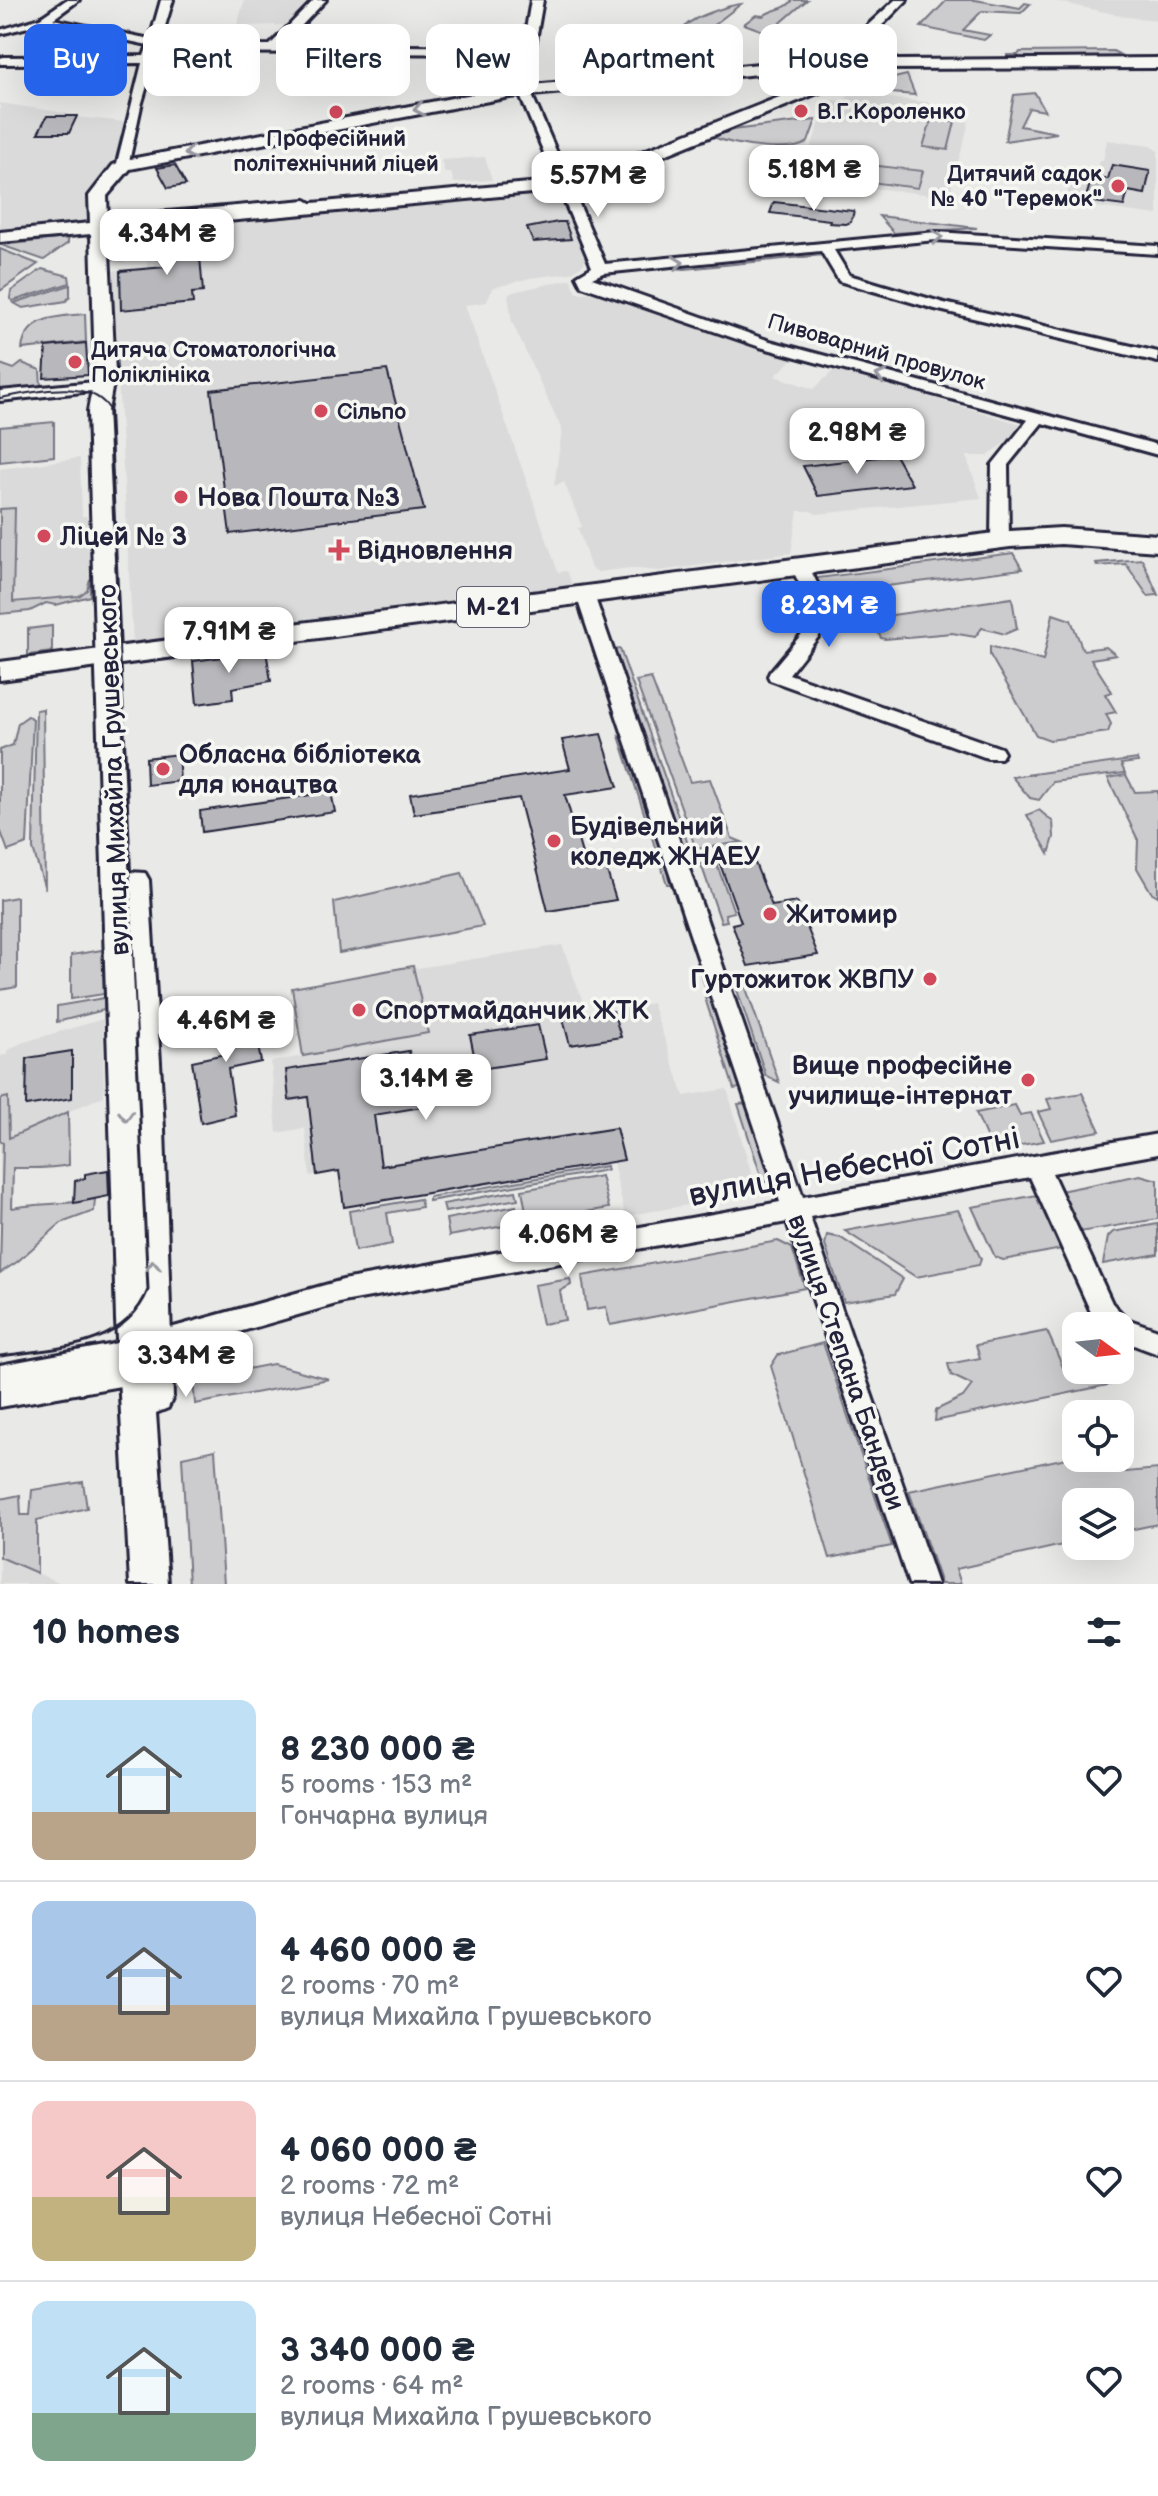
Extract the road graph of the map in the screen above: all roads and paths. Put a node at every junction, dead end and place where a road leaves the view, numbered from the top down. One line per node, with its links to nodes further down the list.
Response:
1 (73, 0): 6 (street)
2 (167, 0): 7 (street)
3 (320, 0): 14 (street)
4 (537, 0): 8 (street)
5 (901, 0): 9 (street)
6 (44, 20): 10 (street); 11 (street)
7 (160, 24)
8 (532, 24)
9 (875, 24)
10 (4, 32)
11 (143, 48)
12 (426, 49): 14 (street)
13 (260, 50): 14 (street)
14 (272, 50)
15 (143, 51): 16 (street)
16 (4, 61)
17 (897, 63): 21 (main road)
18 (1158, 64): 21 (main road); 22 (main road)
19 (897, 65): 21 (main road)
20 (897, 65): 21 (street)
21 (903, 65)
22 (897, 68)
23 (759, 69): 25 (main road)
24 (143, 85): 29 (street)
25 (539, 90)
26 (498, 96): 29 (main road, one-way to 29)
27 (526, 96): 30 (street)
28 (787, 96): 30 (main road)
29 (122, 167): 31 (main road, вулиця Михайла Грушевського)
30 (563, 183): 31 (main road); 35 (street)
31 (98, 224): 32 (main road); 37 (main road, вулиця Михайла Грушевського)
32 (0, 235)
33 (826, 248): 34 (street, one-way to 34); 35 (street, one-way to 33); 36 (street)
34 (1158, 250)
35 (600, 269): 41 (street, Пивоварний провулок, one-way to 35)
36 (1158, 357)
37 (104, 387): 38 (street); 40 (main road, вулиця Михайла Грушевського); 47 (main road, вулиця Михайла Грушевського)
38 (0, 396)
39 (0, 403): 40 (street)
40 (98, 411): 47 (main road, вулиця Михайла Грушевського)
41 (1037, 419): 42 (street, Пивоварний провулок); 43 (street)
42 (1158, 450)
43 (1000, 540): 44 (highway, М-21); 45 (highway, М-21)
44 (1158, 543)
45 (800, 567): 46 (highway, М-21); 49 (street)
46 (585, 595): 47 (highway, М-21); 52 (street, вулиця Степана Бандери)
47 (117, 657): 48 (highway, М-21); 56 (main road, вулиця Михайла Грушевського)
48 (0, 671)
49 (994, 753)
50 (1158, 1144): 51 (street, вулиця Небесної Сотні)
51 (1037, 1167): 52 (street, вулиця Небесної Сотні); 53 (street)
52 (795, 1212): 56 (street, вулиця Небесної Сотні); 61 (street, вулиця Степана Бандери)
53 (1104, 1312)
54 (1134, 1333): 55 (street)
55 (1158, 1342)
56 (142, 1355): 57 (street, вулиця Небесної Сотні); 58 (street, вулиця Небесної Сотні); 59 (main road, вулиця Михайла Грушевського); 60 (main road, вулиця Михайла Грушевського)
57 (0, 1377)
58 (0, 1395)
59 (149, 1584)
60 (163, 1584)
61 (923, 1584)

